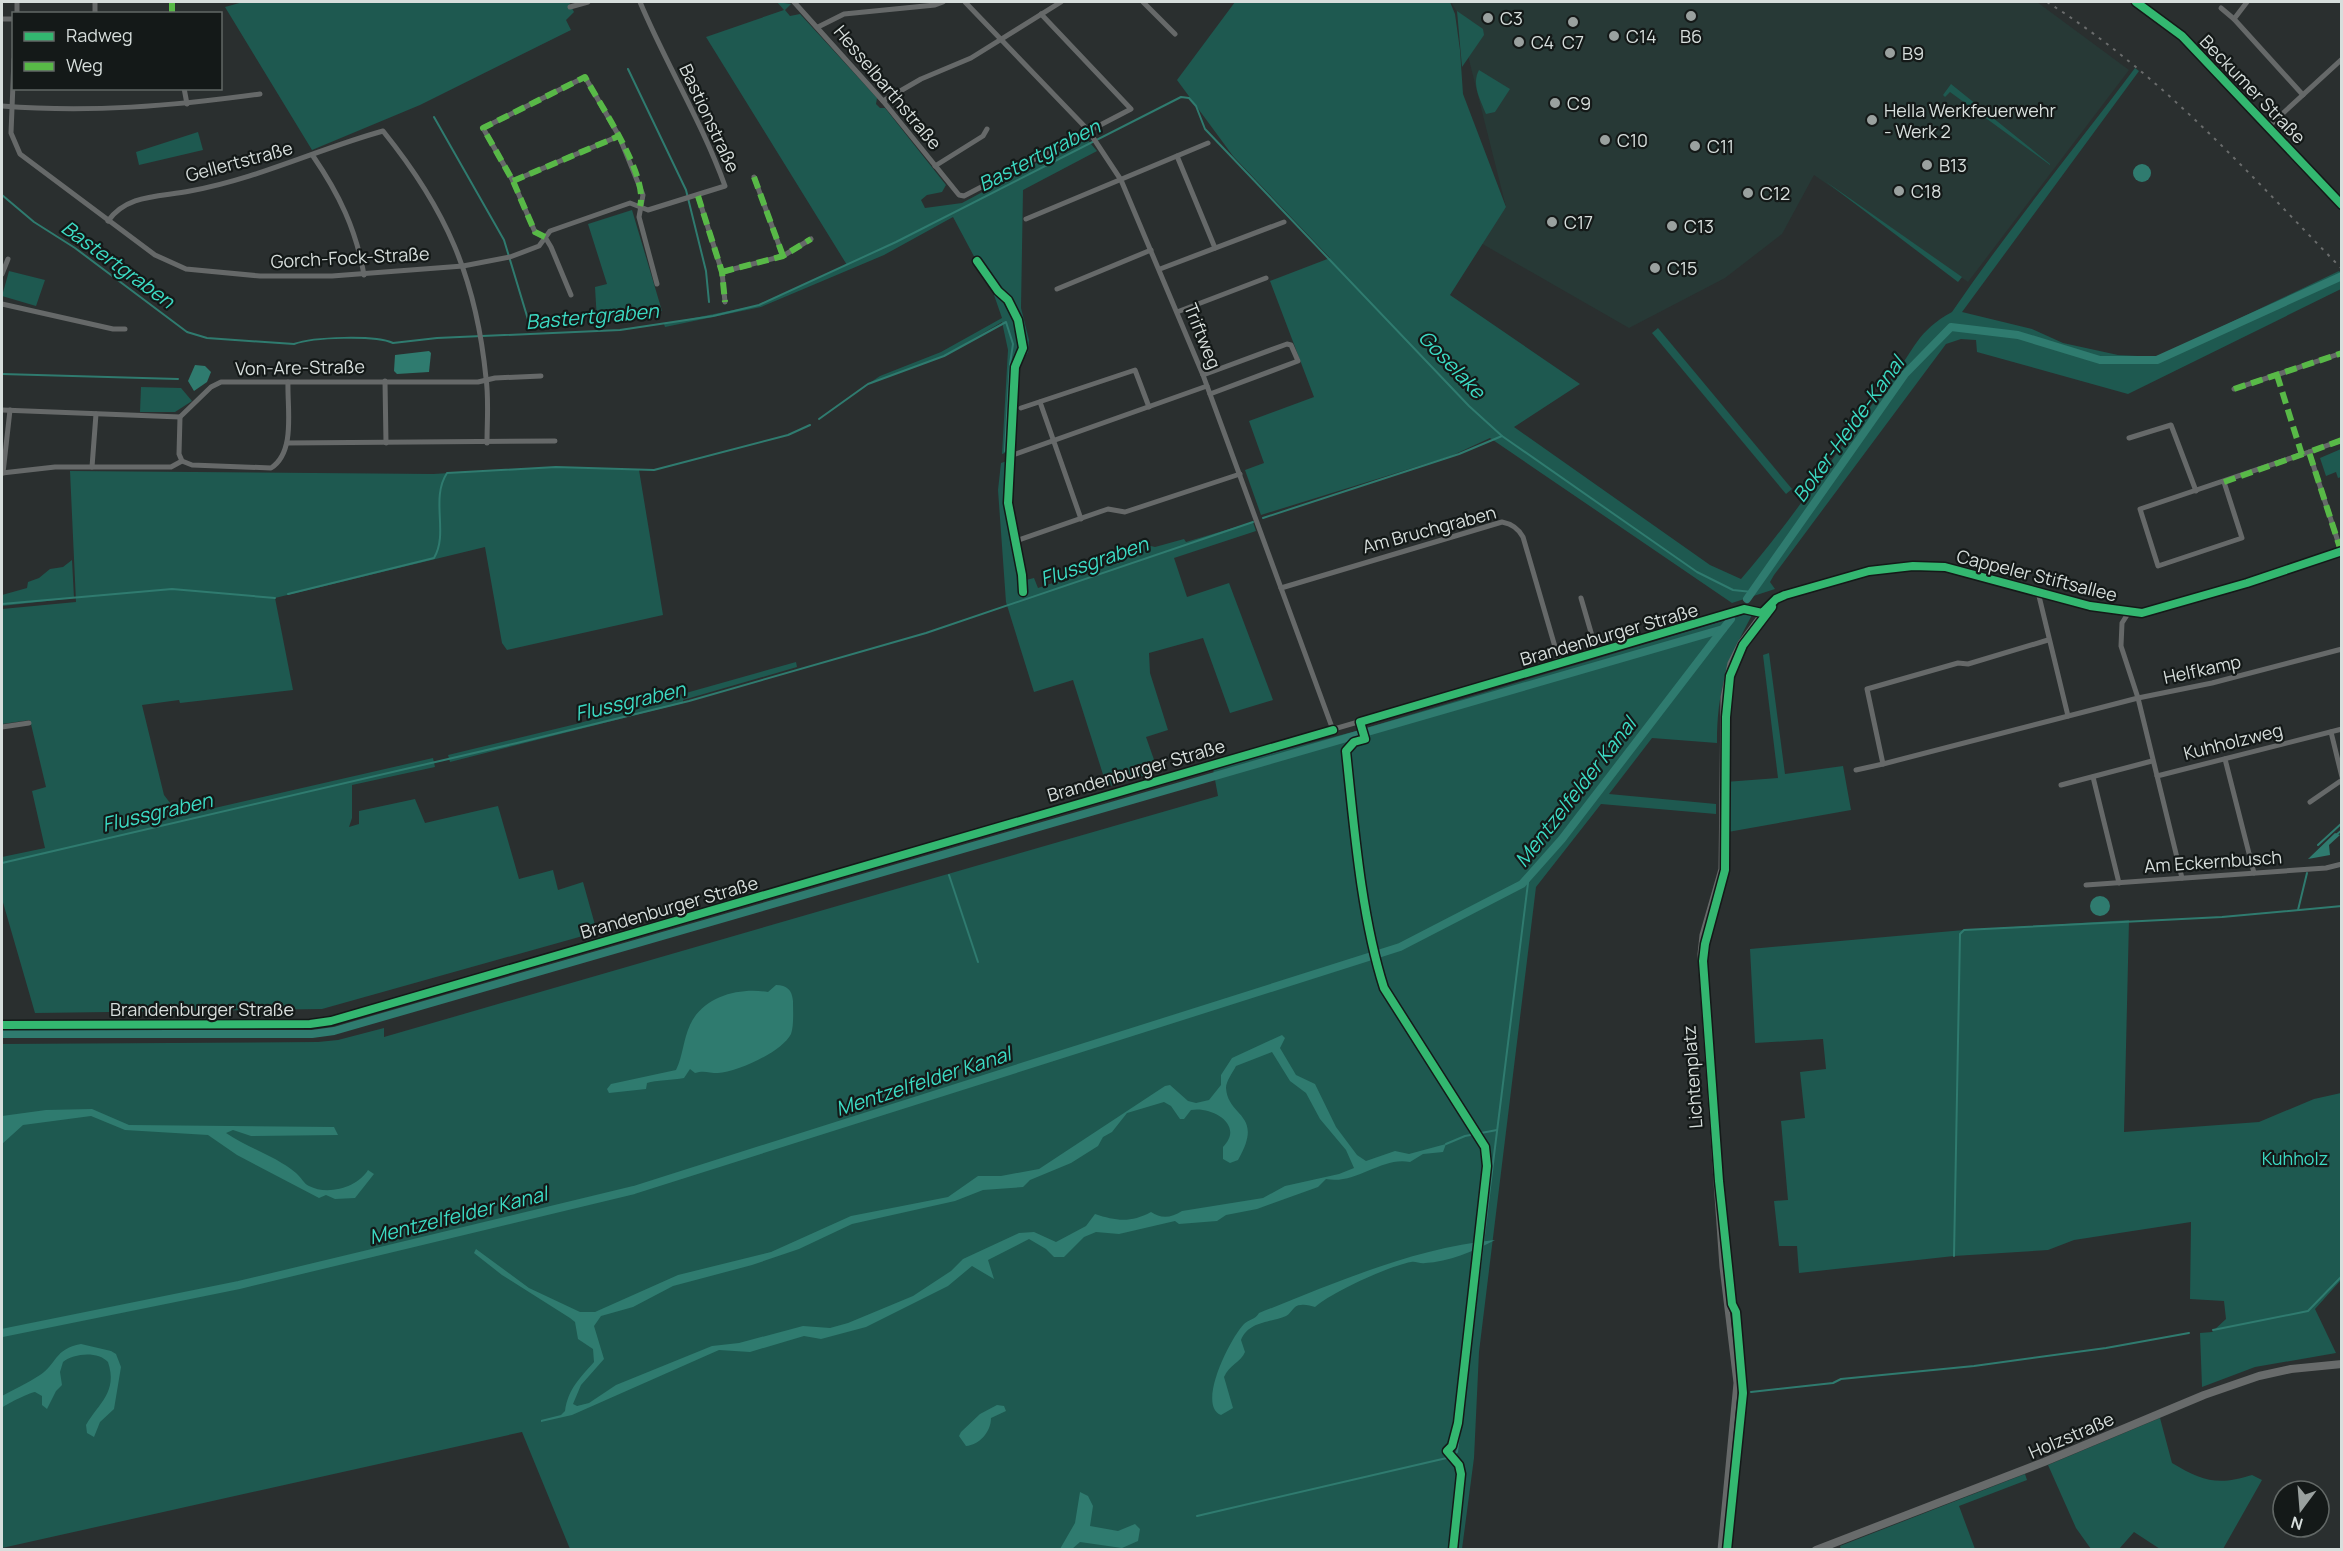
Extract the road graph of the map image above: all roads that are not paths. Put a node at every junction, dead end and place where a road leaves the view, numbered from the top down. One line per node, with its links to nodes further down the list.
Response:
1 (588, 2): 10 (street)
2 (640, 2): 37 (street, Bastionstraße)
3 (794, 2): 14 (street, Hesselbarthstraße)
4 (943, 2): 14 (street)
5 (966, 2): 16 (street, Triftweg)
6 (1061, 2): 12 (street)
7 (1143, 2): 15 (street)
8 (2136, 2): 26 (main road, Beckumer Straße)
9 (2247, 2): 13 (street)
10 (570, 7)
11 (2222, 8): 13 (street)
12 (1041, 14): 16 (street); 28 (street)
13 (2234, 19): 21 (street)
14 (818, 27): 22 (street, Hesselbarthstraße)
15 (1175, 34)
16 (1002, 40): 22 (street); 28 (street, Triftweg)
17 (2342, 59): 21 (street)
18 (12, 83): 25 (street, Gorch-Fock-Straße)
19 (184, 90): 23 (street)
20 (260, 94): 23 (street)
21 (2303, 95): 26 (street)
22 (884, 101): 33 (street, Hesselbarthstraße)
23 (187, 104): 25 (street)
24 (2, 106): 25 (street)
25 (10, 107): 41 (street, Gorch-Fock-Straße)
26 (2268, 127): 38 (main road, Beckumer Straße)
27 (987, 129): 33 (street, Hesselbarthstraße)
28 (1088, 130): 33 (street, Hesselbarthstraße); 35 (street, Triftweg)
29 (619, 136): 36 (street); 36 (street); 39 (street)
30 (1208, 143): 32 (street)
31 (313, 156): 41 (street, Gellertstraße); 49 (street, Gellertstraße); 53 (street)
32 (1177, 156): 35 (street); 45 (street)
33 (935, 166)
34 (754, 177): 47 (street)
35 (1121, 180): 40 (street); 46 (street, Triftweg)
36 (513, 181): 43 (street)
37 (698, 196): 39 (street, Gorch-Fock-Straße); 51 (street)
38 (2342, 205)
39 (640, 206): 43 (street, Gorch-Fock-Straße); 55 (street)
40 (1026, 219)
41 (108, 221): 53 (street, Gorch-Fock-Straße)
42 (1284, 222): 45 (street)
43 (545, 237): 49 (street, Gorch-Fock-Straße); 57 (street)
44 (811, 239): 47 (street)
45 (1215, 248): 50 (street)
46 (1151, 250): 50 (street, Triftweg); 56 (street)
47 (783, 256): 51 (street)
48 (8, 259): 52 (street)
49 (464, 266): 53 (street, Gorch-Fock-Straße); 65 (street)
50 (1160, 269): 60 (street, Triftweg)
51 (722, 272): 58 (street)
52 (2, 274)
53 (364, 275)
54 (1266, 278): 60 (street)
55 (657, 284)
56 (1057, 289)
57 (571, 294)
58 (725, 303)
59 (2, 304): 61 (street)
60 (1178, 312): 63 (street, Triftweg)
61 (125, 329)
62 (2342, 352): 69 (street)
63 (1203, 375): 68 (street, Triftweg); 70 (street)
64 (541, 376): 65 (street, Von-Are-Straße)
65 (487, 379): 66 (street, Von-Are-Straße); 84 (street)
66 (385, 381): 67 (street, Von-Are-Straße); 83 (street)
67 (288, 382): 77 (street, Von-Are-Straße); 82 (street)
68 (1207, 386): 70 (street, Triftweg); 72 (street)
69 (2234, 389)
70 (1210, 394): 90 (street, Triftweg)
71 (1040, 402): 72 (street); 73 (street); 81 (street)
72 (1149, 407): 81 (street)
73 (1021, 408)
74 (2, 410): 75 (street)
75 (10, 410): 76 (street); 89 (street)
76 (96, 414): 77 (street); 88 (street)
77 (180, 417): 87 (street)
78 (2129, 438): 92 (street)
79 (2342, 440): 85 (street)
80 (555, 441): 84 (street)
81 (1054, 442): 86 (street); 93 (street)
82 (287, 443): 83 (street); 87 (street)
83 (386, 443): 84 (street)
84 (487, 443)
85 (2309, 452): 91 (street); 95 (street)
86 (1010, 456)
87 (182, 461): 88 (street)
88 (92, 467): 89 (street)
89 (2, 473)
90 (1240, 474): 93 (street); 96 (street, Triftweg)
91 (2224, 482): 92 (street); 92 (street)
92 (2196, 491)
93 (1081, 519): 94 (street)
94 (1016, 541)
95 (2341, 551): 99 (street, Cappeler Stiftsallee)
96 (1281, 588): 104 (street, Am Bruchgraben); 110 (street, Triftweg)
97 (2038, 592): 99 (street, Cappeler Stiftsallee); 100 (street, Cappeler Stiftsallee); 101 (street)
98 (1581, 598): 103 (street, Brandenburger Straße)
99 (2129, 612): 105 (street)
100 (1762, 613): 103 (street, Brandenburger Straße); 129 (street, Lichtenplatz)
101 (2048, 640): 106 (street); 114 (street)
102 (2342, 649): 105 (street, Helfkamp)
103 (1597, 653): 104 (street, Brandenburger Straße)
104 (1560, 664): 110 (street, Brandenburger Straße)
105 (2138, 698): 106 (street, Helfkamp); 113 (street)
106 (2068, 716): 114 (street, Helfkamp)
107 (28, 723): 108 (street)
108 (2, 727)
109 (2342, 729): 111 (street, Kuhholzweg)
110 (1333, 730): 126 (street, Brandenburger Straße)
111 (2331, 732): 112 (street, Kuhholzweg); 118 (street)
112 (2225, 759): 116 (street, Kuhholzweg); 122 (street)
113 (2152, 762): 116 (street); 117 (street)
114 (1883, 765): 115 (street, Helfkamp)
115 (1856, 770)
116 (2157, 776): 123 (street)
117 (2093, 777): 119 (street); 124 (street)
118 (2342, 778): 120 (street)
119 (2061, 785)
120 (2310, 802)
121 (2342, 864): 122 (street, Am Eckernbusch)
122 (2254, 873): 123 (street, Am Eckernbusch)
123 (2182, 878): 124 (street, Am Eckernbusch)
124 (2119, 883): 125 (street, Am Eckernbusch)
125 (2086, 885)
126 (2, 1025)
127 (2342, 1364): 128 (main road, Holzstraße)
128 (1837, 1546): 130 (main road, Holzstraße)
129 (1720, 1550)
130 (1816, 1550)

